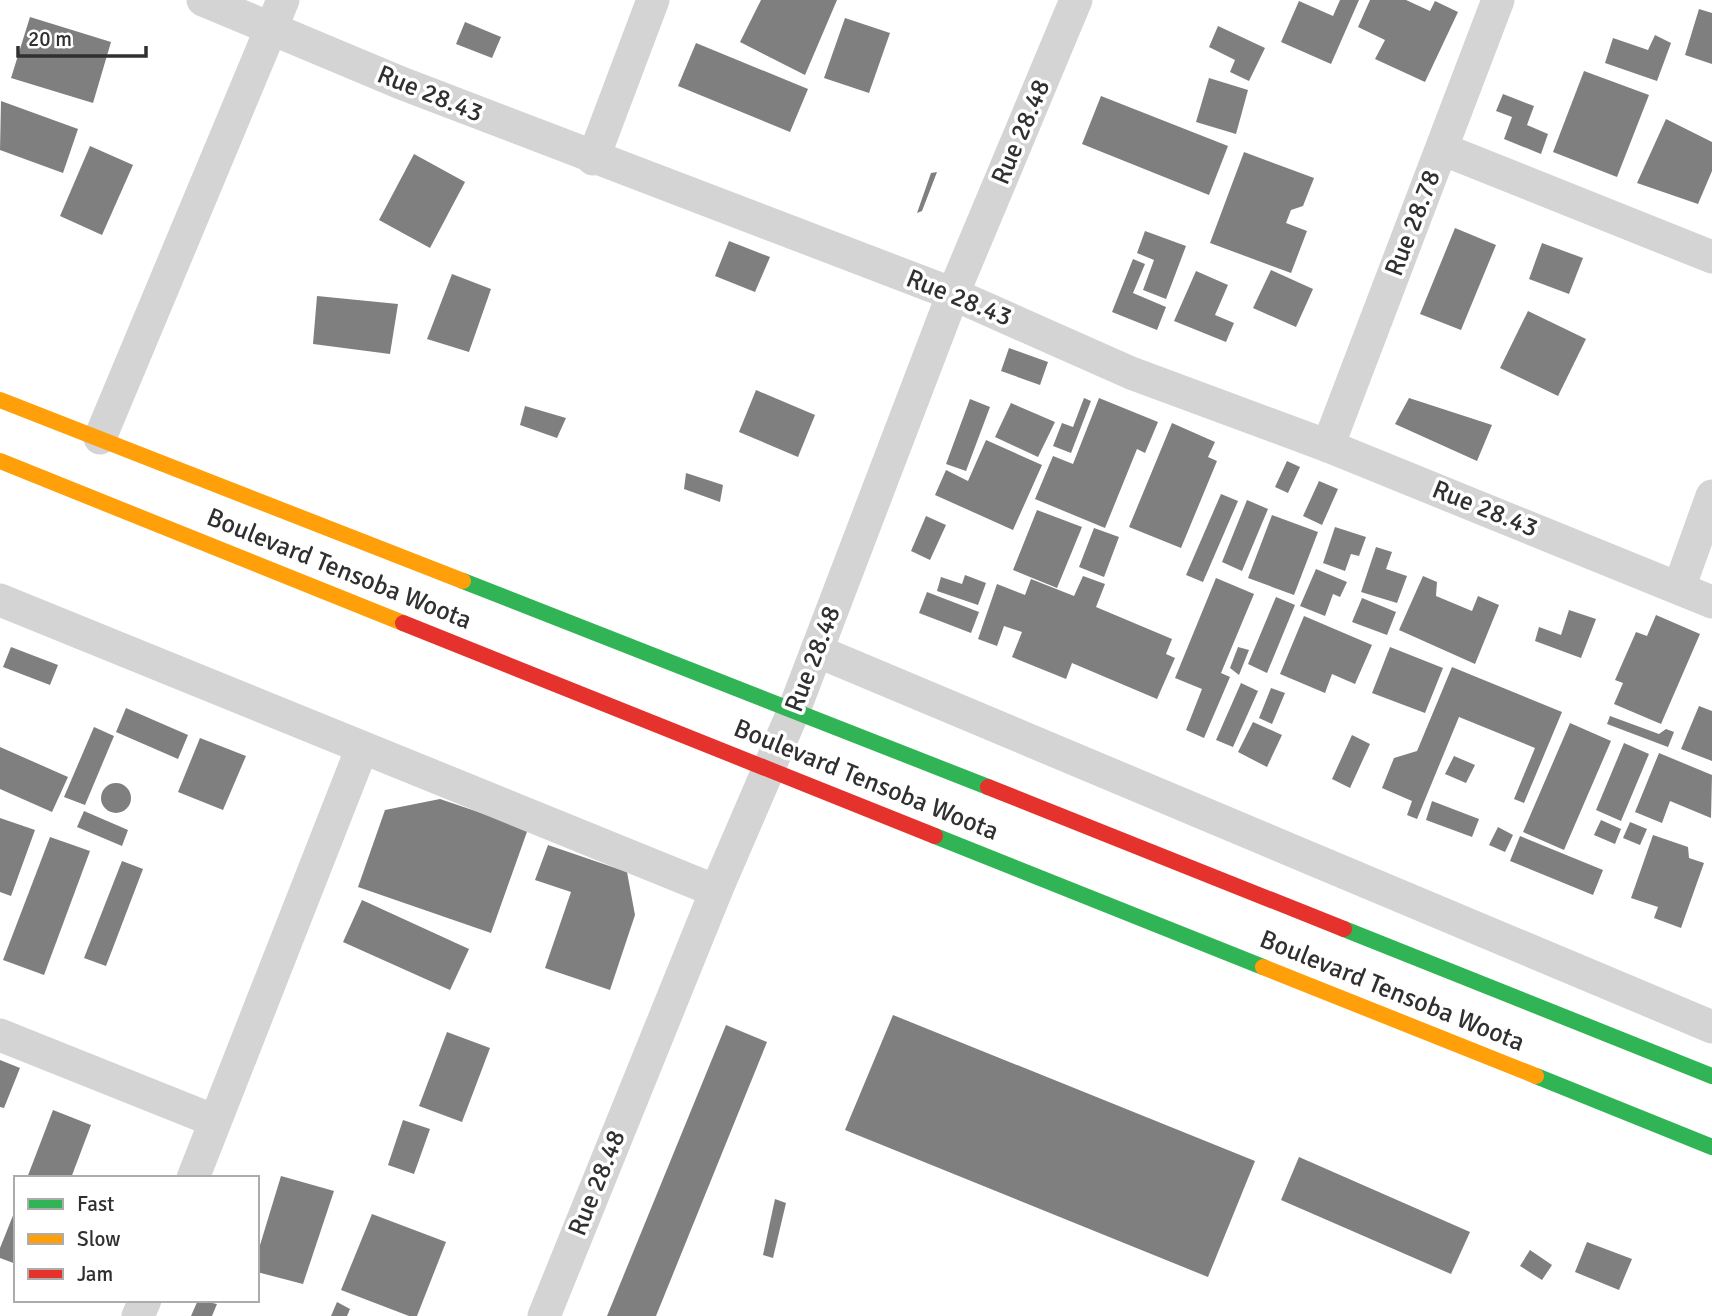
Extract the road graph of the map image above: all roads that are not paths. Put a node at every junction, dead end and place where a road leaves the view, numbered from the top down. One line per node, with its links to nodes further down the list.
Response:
1 (203, 0): 5 (street, Rue 28.43)
2 (653, 0): 7 (street)
3 (1076, 0): 9 (street, Rue 28.48)
4 (1498, 0): 6 (street, Rue 28.78)
5 (277, 14): 7 (street, Rue 28.43); 11 (street)
6 (1442, 149): 8 (street); 12 (street, Rue 28.78)
7 (593, 159): 9 (street, Rue 28.43)
8 (1712, 257)
9 (953, 294): 12 (street, Rue 28.43); 18 (street, Rue 28.48)
10 (0, 400): 11 (main road, Boulevard Tensoba Woota)
11 (100, 438): 19 (main road, Boulevard Tensoba Woota)
12 (1328, 446): 15 (street, Rue 28.43)
13 (0, 461): 21 (main road, Boulevard Tensoba Woota)
14 (1712, 496): 15 (street)
15 (1679, 588): 17 (street, Rue 28.43)
16 (0, 600): 20 (street)
17 (1712, 602)
18 (817, 651): 19 (street, Rue 28.48); 23 (street)
19 (794, 710): 21 (street, Rue 28.48); 25 (main road, Boulevard Tensoba Woota)
20 (362, 748): 22 (street); 26 (street)
21 (769, 767): 22 (street, Rue 28.48); 27 (main road, Boulevard Tensoba Woota)
22 (716, 891): 29 (street, Rue 28.48)
23 (1712, 1027)
24 (0, 1035): 26 (street)
25 (1712, 1076)
26 (215, 1121): 28 (street)
27 (1712, 1147)
28 (193, 1176)
29 (544, 1316)

